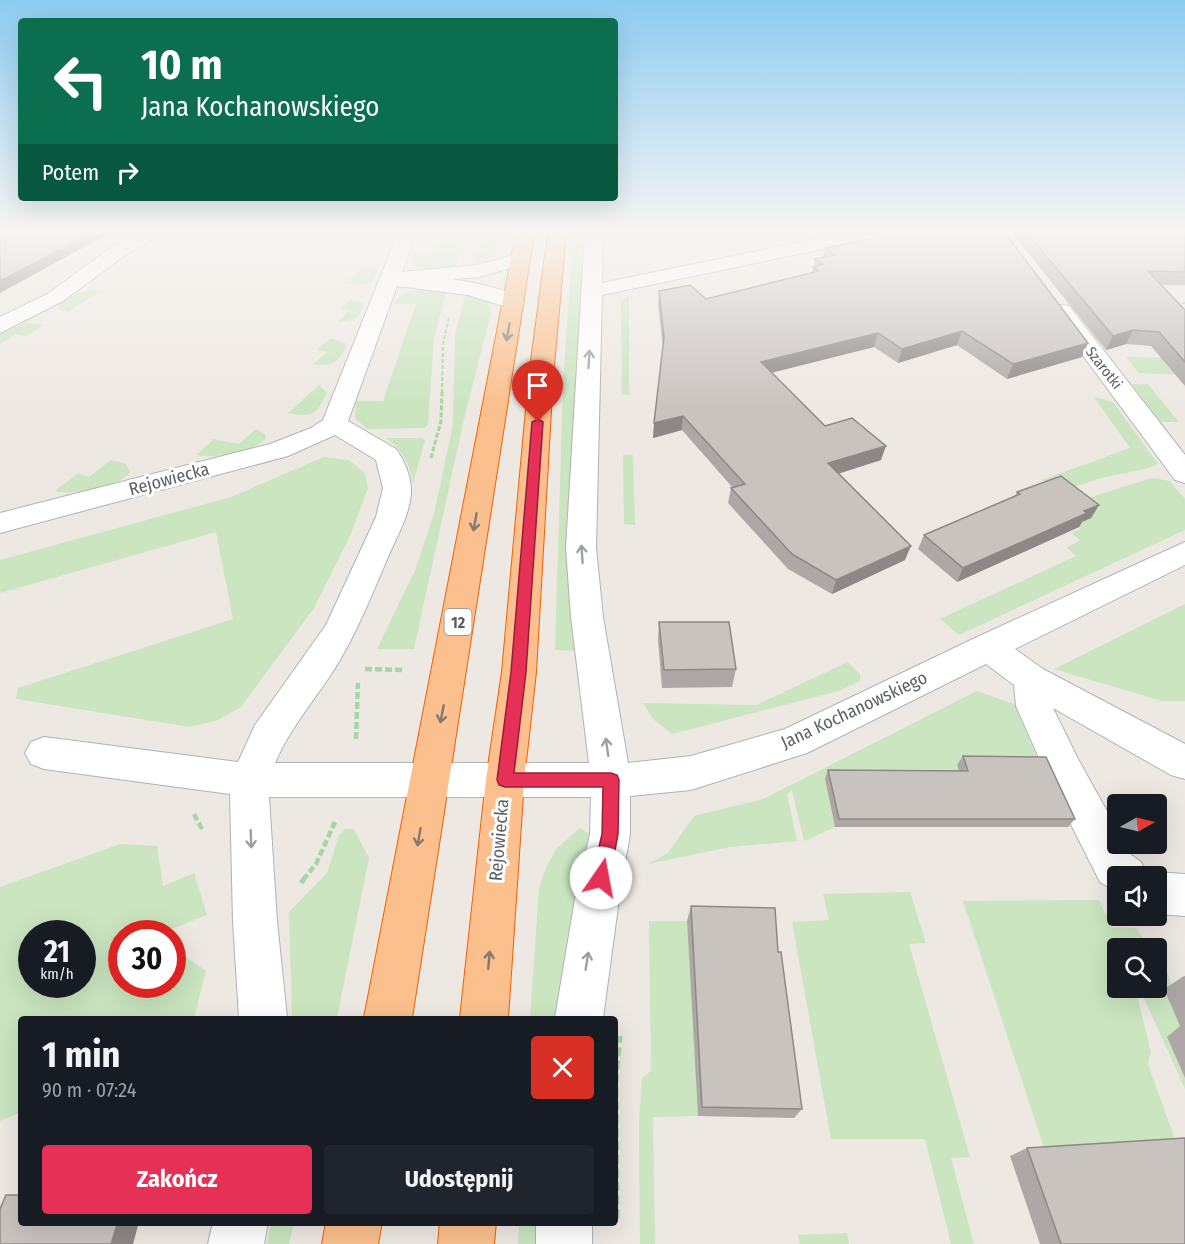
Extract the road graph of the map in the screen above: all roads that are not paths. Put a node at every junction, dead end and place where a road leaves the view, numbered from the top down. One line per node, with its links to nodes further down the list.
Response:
1 (64, 291): 9 (street)
2 (384, 291): 10 (street)
3 (483, 291): 8 (street)
4 (515, 291): 8 (highway, 12)
5 (550, 291): 20 (highway, Rejowiecka)
6 (592, 291): 21 (street, one-way to 6)
7 (1046, 291): 11 (street, Szarotki)
8 (513, 303): 19 (highway, 12, one-way to 19)
9 (0, 326)
10 (334, 424): 12 (street, Rejowiecka); 18 (street)
11 (1185, 474)
12 (0, 522)
13 (1185, 552): 14 (street, Jana Kochanowskiego)
14 (987, 647): 15 (street); 21 (street, Jana Kochanowskiego)
15 (1031, 679): 17 (street); 22 (street)
16 (44, 753): 18 (street)
17 (1185, 763)
18 (249, 780): 19 (street); 25 (street, one-way to 25)
19 (428, 780): 20 (street, Jana Kochanowskiego); 26 (highway, 12, one-way to 26)
20 (505, 780): 21 (street, Jana Kochanowskiego); 27 (highway, Rejowiecka, one-way to 20)
21 (611, 780): 28 (street, one-way to 21)
22 (1114, 866)
23 (1167, 894): 24 (street)
24 (1185, 896)
25 (263, 1016)
26 (388, 1016)
27 (484, 1016)
28 (579, 1016)
29 (240, 1226): 33 (street)
30 (353, 1226): 34 (highway)
31 (468, 1226): 35 (highway)
32 (564, 1226): 36 (street)
33 (236, 1244)
34 (350, 1244)
35 (466, 1244)
36 (564, 1244)

